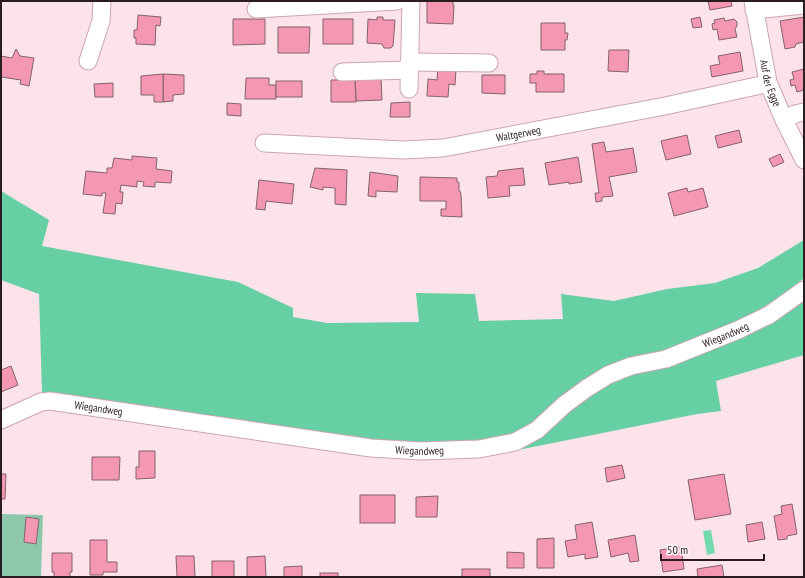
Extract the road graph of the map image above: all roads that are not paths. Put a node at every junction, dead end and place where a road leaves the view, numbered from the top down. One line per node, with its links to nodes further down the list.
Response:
1 (102, 1): 7 (street)
2 (397, 1): 6 (street)
3 (411, 1): 9 (street)
4 (804, 5): 5 (street)
5 (753, 6): 11 (street, Auf der Egge)
6 (256, 9)
7 (88, 61)
8 (489, 63): 9 (street)
9 (409, 66): 10 (street); 12 (street)
10 (342, 72)
11 (768, 82): 14 (street, Auf der Egge); 15 (street, Waltgerweg)
12 (408, 89)
13 (804, 112): 14 (street)
14 (784, 120): 16 (street, Auf der Egge)
15 (264, 143)
16 (804, 160)
17 (804, 290): 18 (street, Wiegandweg)
18 (1, 420)

